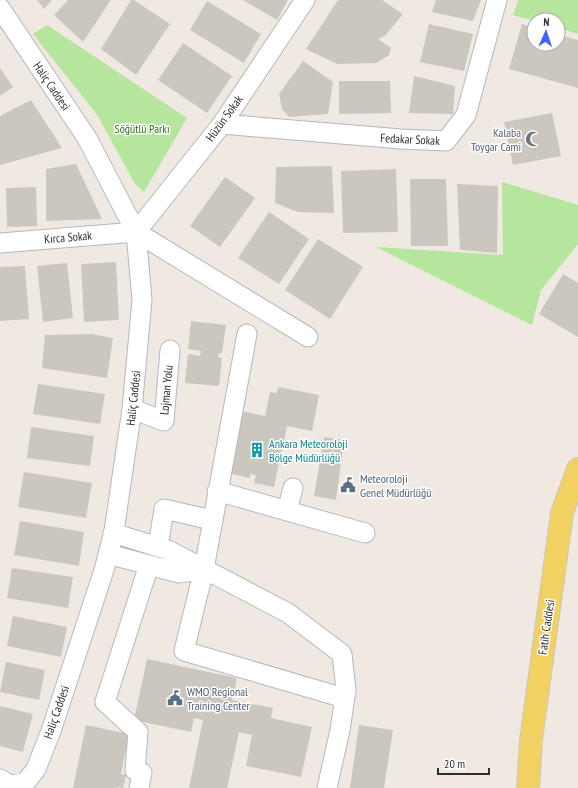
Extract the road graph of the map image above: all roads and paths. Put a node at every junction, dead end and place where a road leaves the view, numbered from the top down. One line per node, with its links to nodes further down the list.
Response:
1 (305, 0): 4 (street, Hüzün Sokak)
2 (497, 0): 4 (street, Fedakar Sokak)
3 (0, 8): 5 (street, Haliç Caddesi)
4 (222, 124): 5 (street, Hüzün Sokak)
5 (136, 232): 6 (street, Kırca Sokak); 8 (street); 10 (street, Haliç Caddesi)
6 (0, 243)
7 (247, 334): 13 (street)
8 (308, 337)
9 (170, 350): 10 (street, Lojman Yolu)
10 (132, 409): 16 (street, Haliç Caddesi)
11 (578, 469): 26 (main road, Fatih Caddesi)
12 (292, 488): 14 (street)
13 (217, 491): 14 (street); 15 (street)
14 (287, 511): 17 (street)
15 (212, 520): 18 (street); 21 (street)
16 (113, 533): 18 (street); 19 (street, Haliç Caddesi)
17 (365, 533)
18 (158, 547): 21 (street)
19 (108, 554): 20 (street); 23 (street, Haliç Caddesi)
20 (149, 565): 21 (street); 24 (street)
21 (204, 569): 22 (street); 22 (street)
22 (344, 698): 25 (street)
23 (0, 779)
24 (137, 779)
25 (327, 788)
26 (528, 788)

